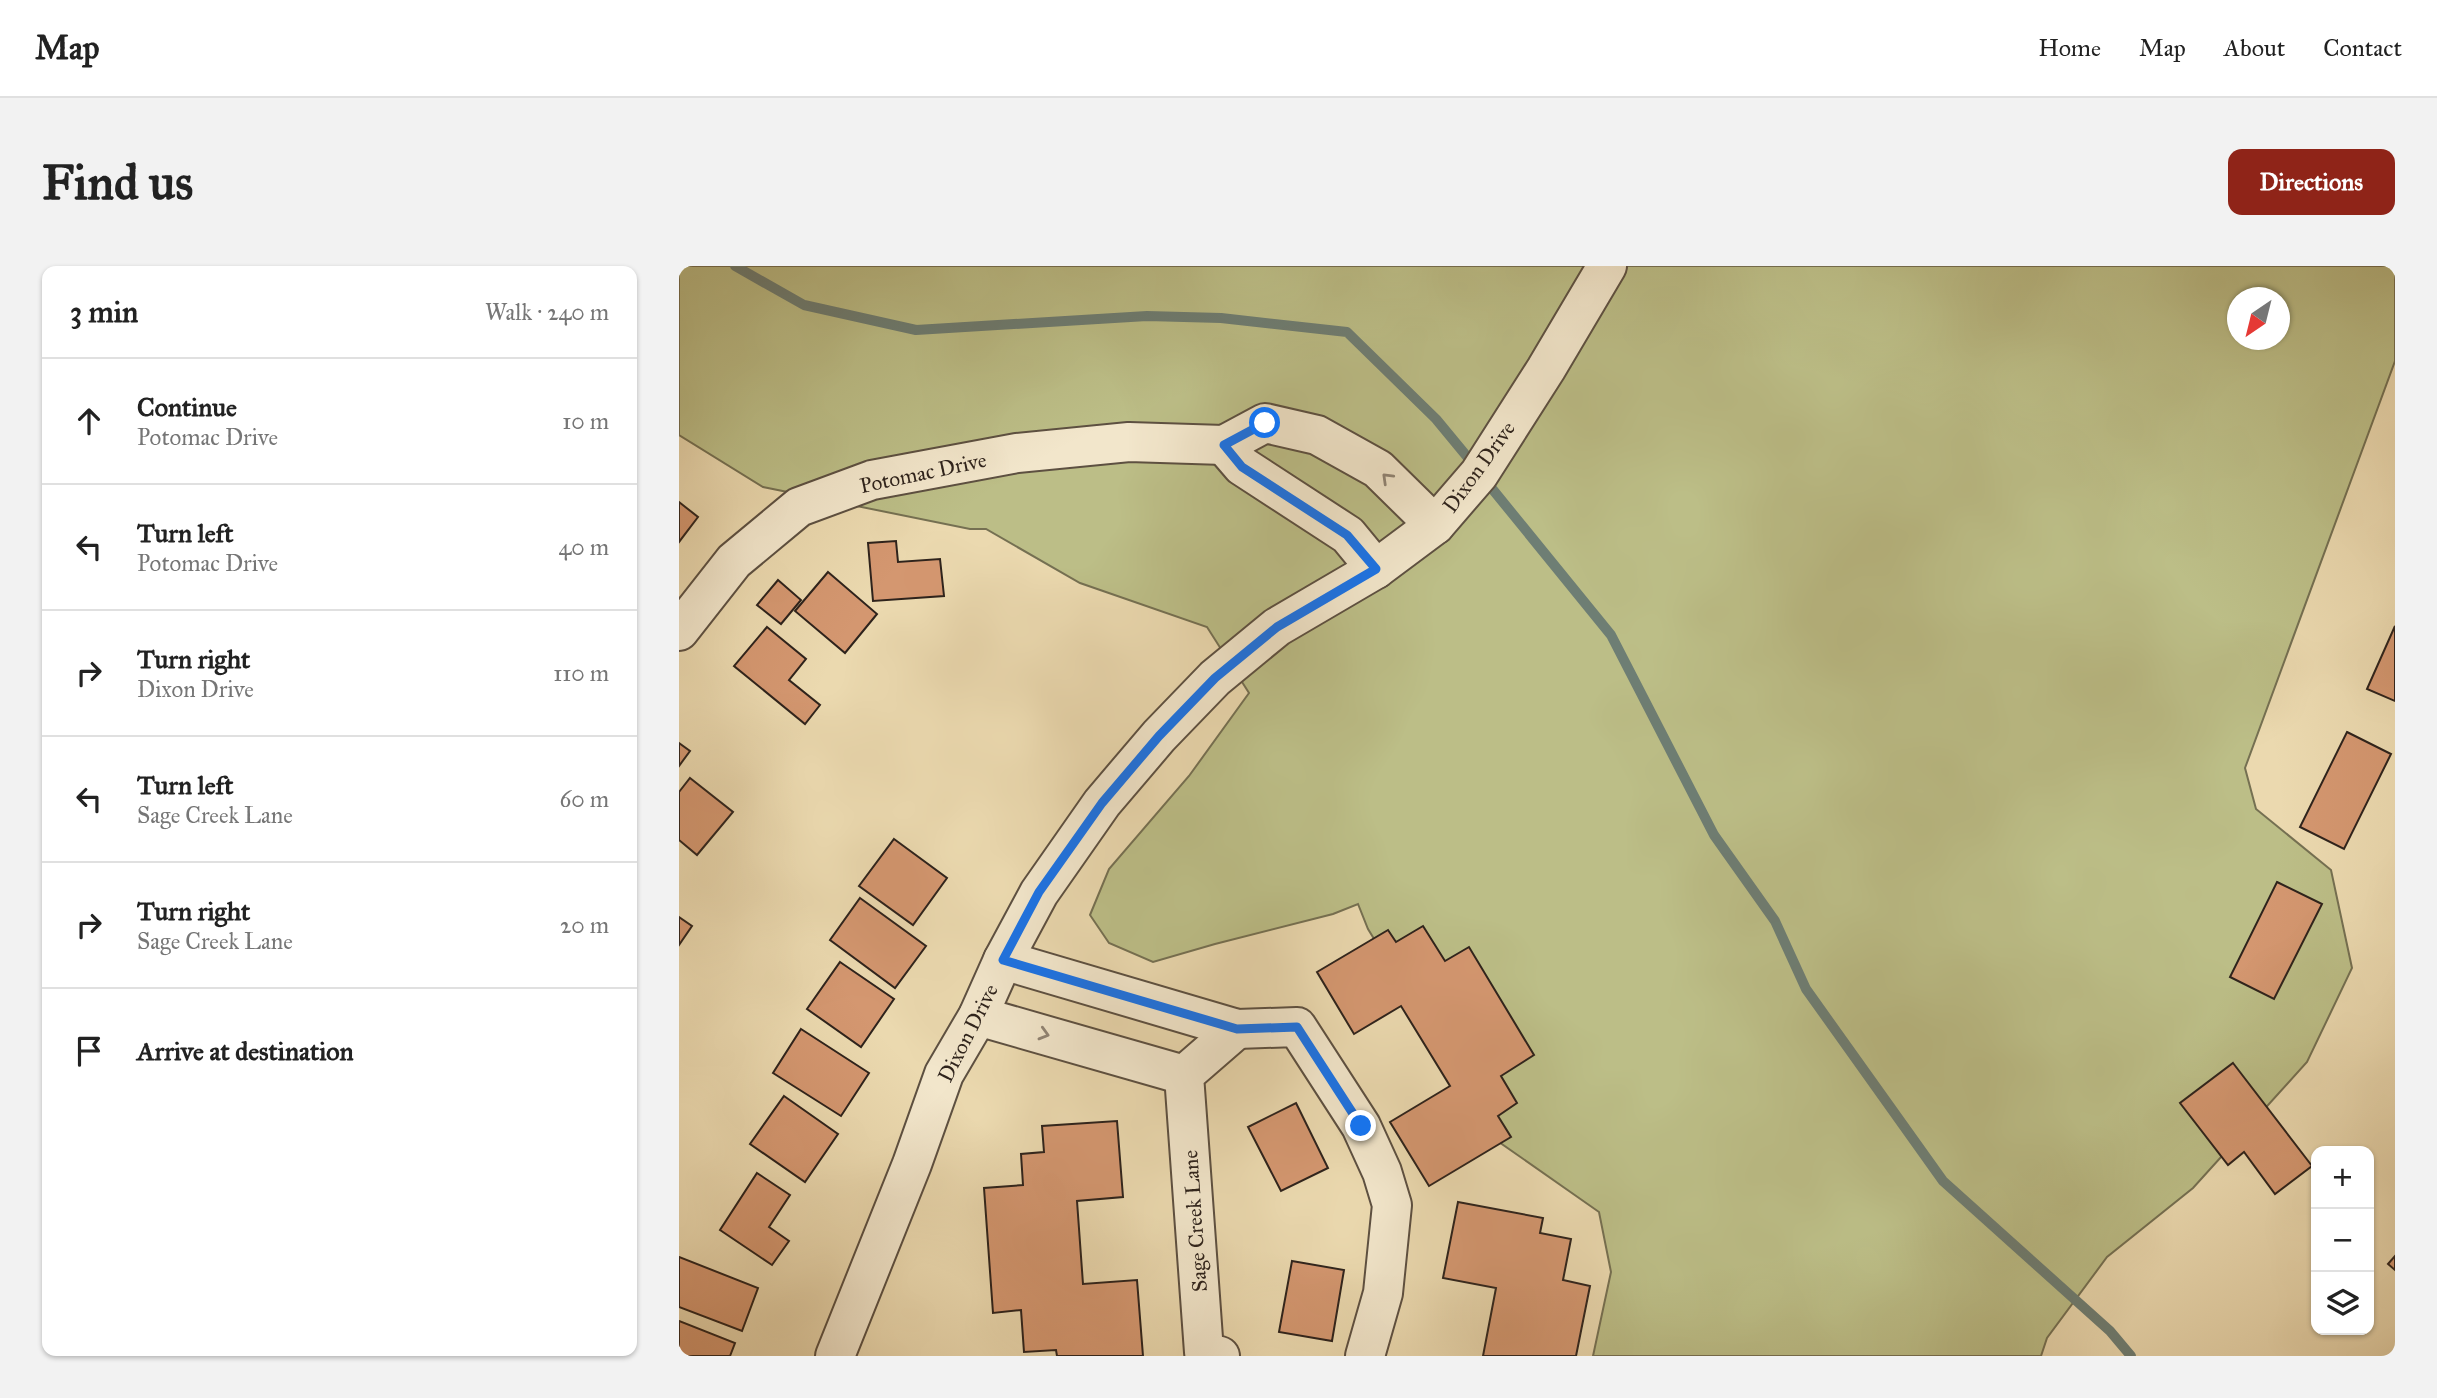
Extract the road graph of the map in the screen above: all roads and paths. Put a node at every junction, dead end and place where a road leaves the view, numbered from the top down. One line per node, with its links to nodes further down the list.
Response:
1 (1607, 266): 3 (street, Dixon Drive)
2 (1224, 445): 3 (street, one-way to 2); 4 (street); 5 (street, Potomac Drive)
3 (1436, 525): 4 (street, Dixon Drive)
4 (1376, 569): 6 (street, Dixon Drive)
5 (679, 631)
6 (1003, 960): 7 (street, Dixon Drive); 8 (street)
7 (978, 1016): 9 (street, one-way to 9); 10 (street, Dixon Drive)
8 (1237, 1029): 9 (street); 12 (street)
9 (1184, 1075): 11 (street, Sage Creek Lane)
10 (835, 1356)
11 (1220, 1356)
12 (1365, 1356)

